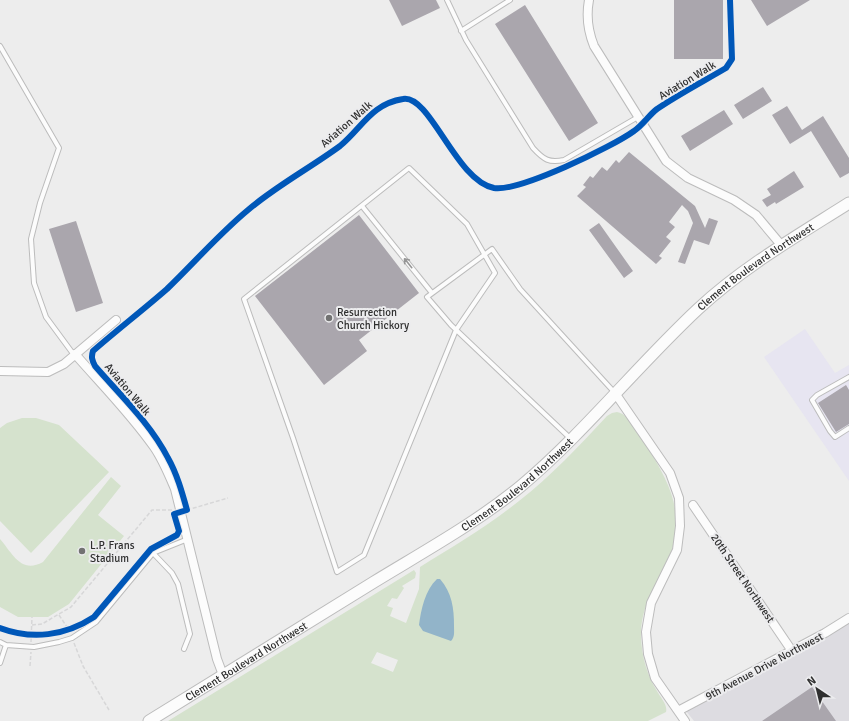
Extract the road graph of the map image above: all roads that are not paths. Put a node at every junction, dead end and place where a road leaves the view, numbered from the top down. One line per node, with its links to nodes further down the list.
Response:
1 (447, 0): 4 (lane)
2 (510, 0): 4 (lane)
3 (589, 0): 6 (street)
4 (461, 31): 6 (lane)
5 (0, 46): 14 (lane)
6 (638, 117): 9 (street)
7 (849, 203): 9 (street, Clement Boulevard Northwest)
8 (362, 206): 10 (lane); 11 (lane, one-way to 8); 13 (lane)
9 (782, 246): 17 (street, Clement Boulevard Northwest)
10 (485, 254): 11 (lane); 13 (lane); 17 (lane)
11 (432, 293): 13 (lane)
12 (116, 320): 14 (street)
13 (456, 330): 19 (lane)
14 (74, 355): 15 (street); 21 (street)
15 (0, 371)
16 (849, 377): 18 (lane)
17 (616, 393): 19 (street, Clement Boulevard Northwest); 30 (street)
18 (849, 428)
19 (571, 439): 29 (street, Clement Boulevard Northwest)
20 (693, 505): 27 (street, 20th Street Northwest)
21 (188, 539): 22 (lane); 29 (street)
22 (154, 553): 25 (lane); 26 (lane)
23 (849, 618): 27 (street, 9th Avenue Drive Northwest)
24 (0, 642): 25 (lane)
25 (6, 645): 28 (lane)
26 (184, 649)
27 (792, 650): 30 (street, 9th Avenue Drive Northwest)
28 (0, 663)
29 (223, 675): 31 (street, Clement Boulevard Northwest)
30 (678, 711): 32 (street)
31 (149, 721)
32 (685, 721)

